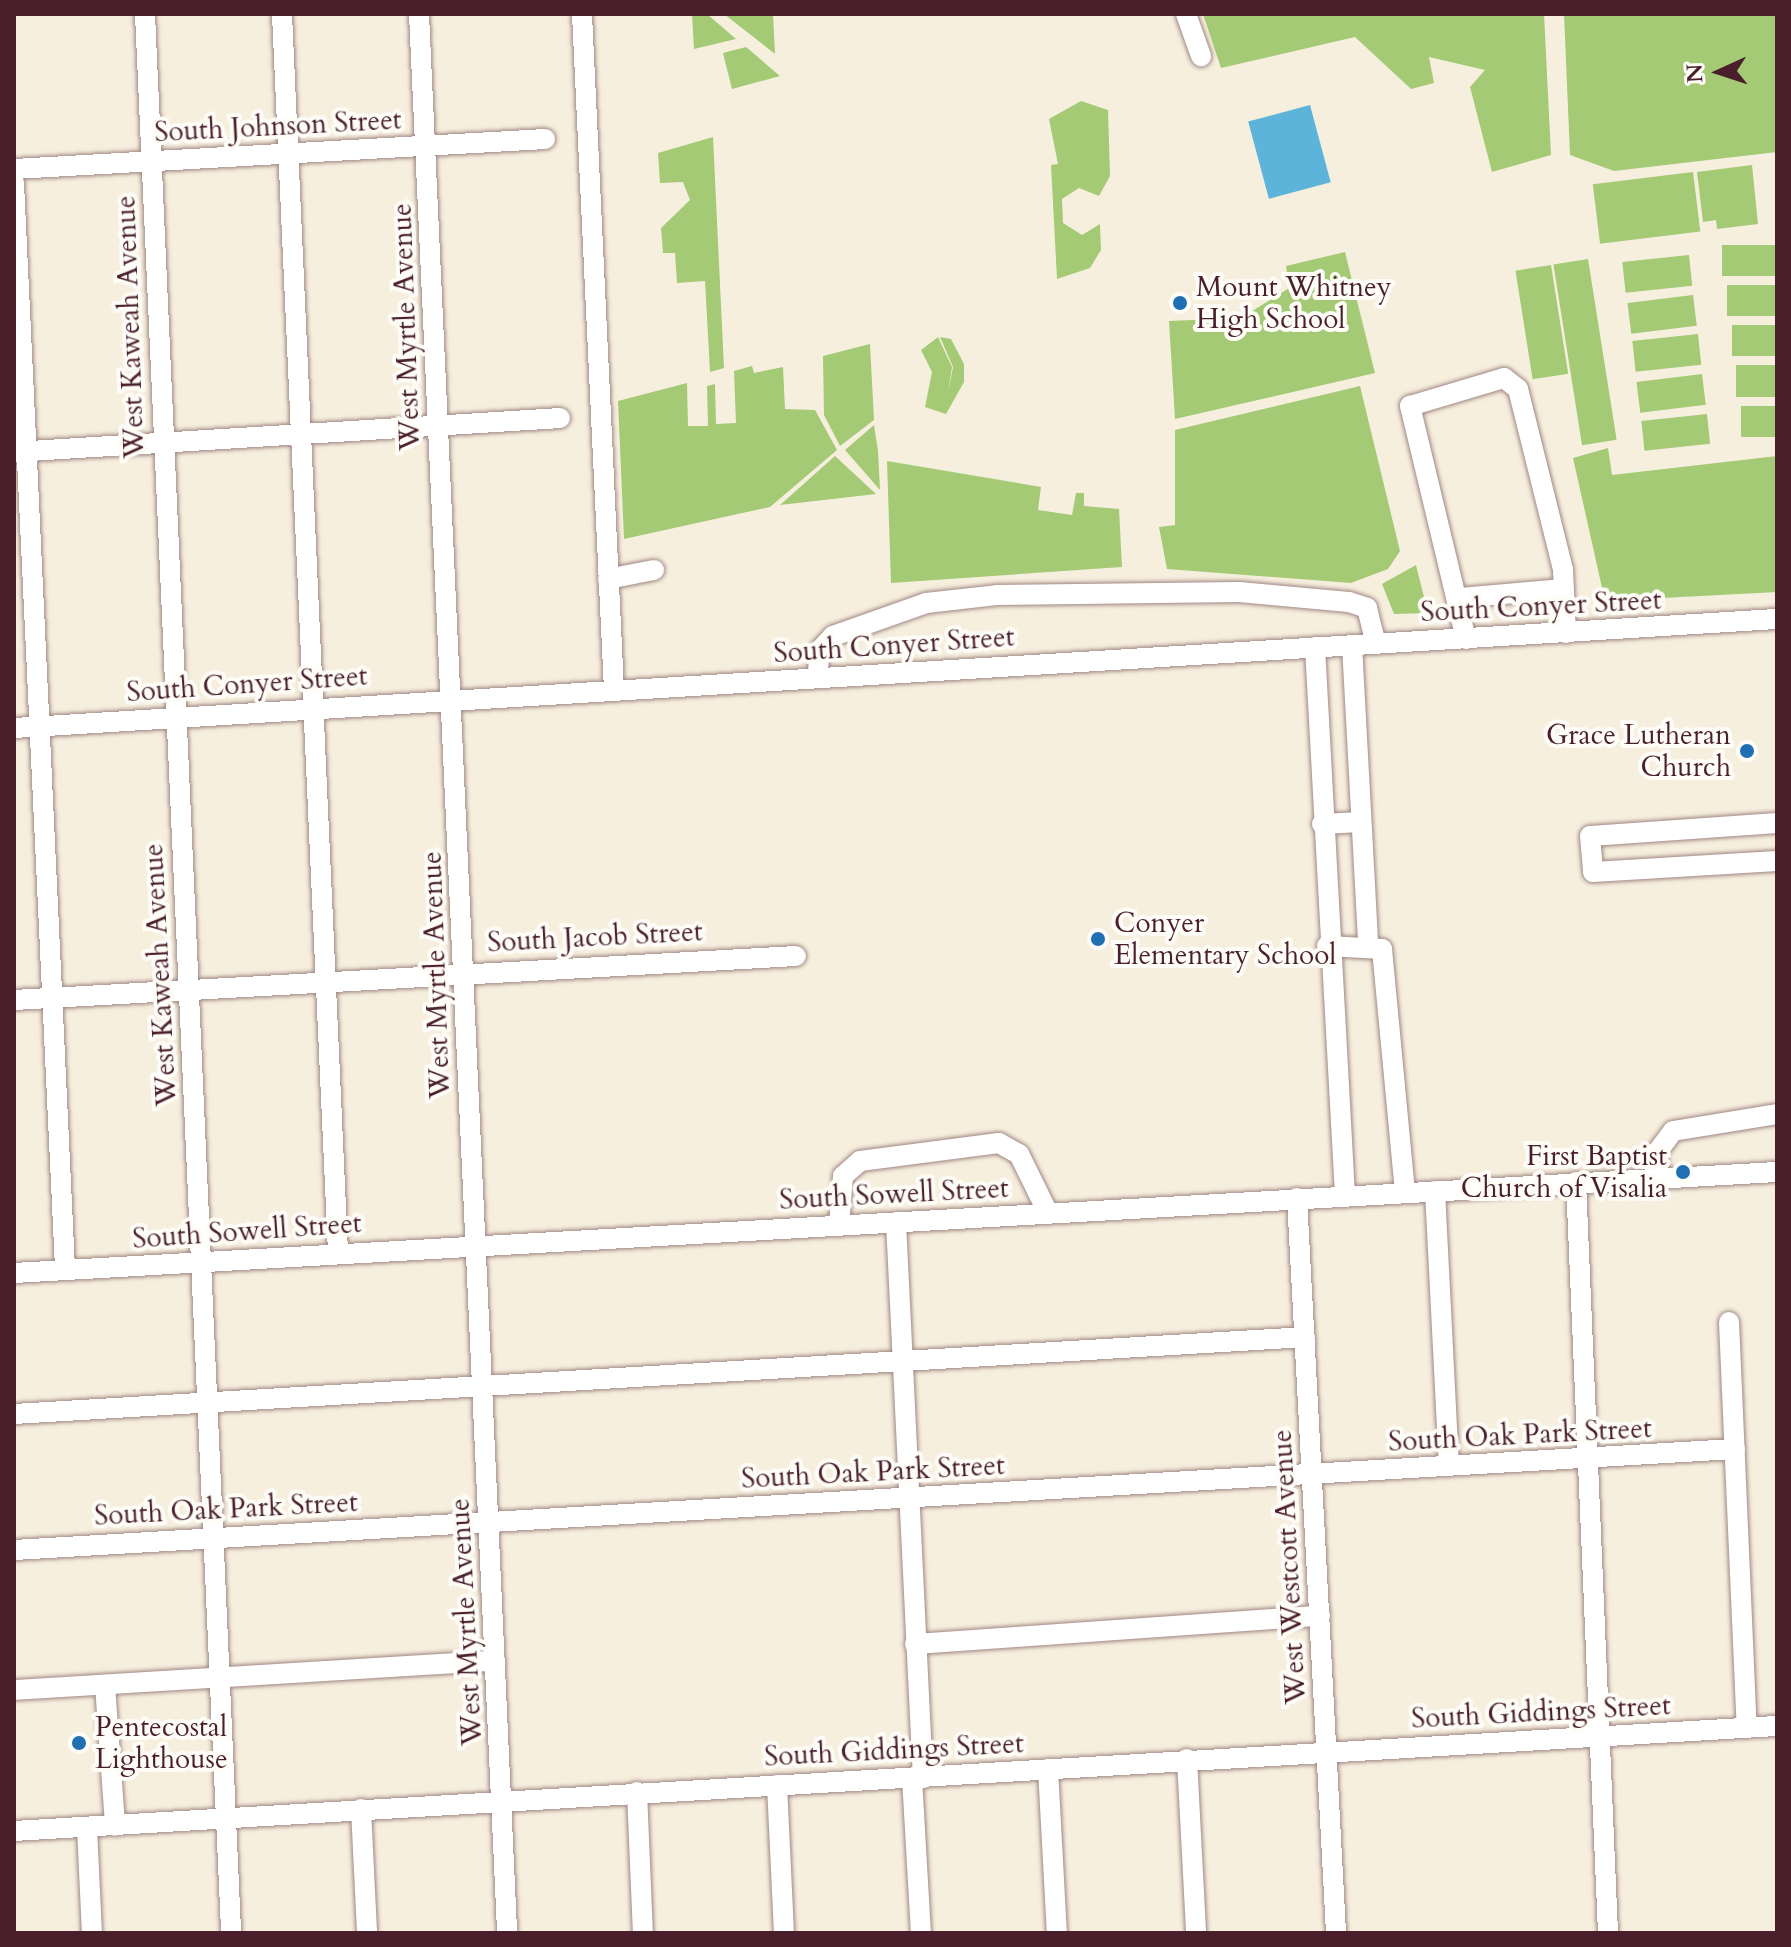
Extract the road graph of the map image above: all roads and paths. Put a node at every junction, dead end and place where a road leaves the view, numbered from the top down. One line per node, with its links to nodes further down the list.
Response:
1 (145, 14): 10 (street, West Kaweah Avenue)
2 (282, 14): 9 (street)
3 (419, 14): 8 (street, West Myrtle Avenue)
4 (582, 14): 19 (street)
5 (1186, 14): 6 (street)
6 (1201, 56)
7 (545, 139): 8 (street, South Johnson Street)
8 (426, 145): 9 (street, South Johnson Street); 14 (street, West Myrtle Avenue)
9 (288, 153): 10 (street, South Johnson Street); 15 (street)
10 (152, 161): 11 (street, South Johnson Street); 16 (street, West Kaweah Avenue)
11 (14, 169)
12 (14, 183): 17 (street)
13 (560, 418): 14 (street)
14 (437, 423): 15 (street); 30 (street, West Myrtle Avenue)
15 (299, 433): 16 (street); 31 (street)
16 (162, 443): 17 (street); 32 (street, West Kaweah Avenue)
17 (20, 451): 33 (street)
18 (654, 570): 19 (street)
19 (608, 579): 29 (street)
20 (1562, 589): 21 (street); 21 (street); 23 (street)
21 (1459, 598): 24 (street)
22 (1777, 619): 23 (street, South Conyer Street)
23 (1566, 633): 24 (street, South Conyer Street)
24 (1466, 639): 25 (street, South Conyer Street)
25 (1376, 643): 26 (street, South Conyer Street); 28 (street)
26 (1352, 645): 27 (street, South Conyer Street); 35 (street)
27 (1315, 647): 28 (street, South Conyer Street); 37 (street)
28 (818, 678): 29 (street, South Conyer Street)
29 (614, 691): 30 (street, South Conyer Street)
30 (452, 700): 31 (street, South Conyer Street); 42 (street, West Myrtle Avenue)
31 (314, 708): 32 (street, South Conyer Street); 43 (street)
32 (176, 716): 33 (street, South Conyer Street); 44 (street, West Kaweah Avenue)
33 (39, 726): 34 (street, South Conyer Street); 45 (street)
34 (14, 728)
35 (1361, 822): 37 (street); 39 (street)
36 (1777, 823): 38 (street)
37 (1322, 824): 40 (street)
38 (1777, 861)
39 (1368, 944): 40 (street); 52 (street)
40 (1327, 946): 53 (street)
41 (796, 956): 42 (street, South Jacob Street)
42 (464, 971): 43 (street, South Jacob Street); 58 (street, West Myrtle Avenue)
43 (326, 980): 44 (street, South Jacob Street); 59 (street)
44 (187, 987): 45 (street, South Jacob Street); 60 (street, West Kaweah Avenue)
45 (52, 997): 46 (street, South Jacob Street); 61 (street)
46 (14, 1000)
47 (1777, 1114): 49 (street)
48 (1777, 1172): 49 (street, South Sowell Street)
49 (1658, 1178): 50 (street, South Sowell Street)
50 (1576, 1182): 51 (street, South Sowell Street); 70 (street)
51 (1435, 1191): 52 (street, South Sowell Street); 71 (street)
52 (1405, 1192): 53 (street, South Sowell Street)
53 (1345, 1196): 54 (street, South Sowell Street)
54 (1297, 1198): 55 (street, South Sowell Street); 64 (street, West Westcott Avenue)
55 (1048, 1213): 56 (street, South Sowell Street); 57 (street)
56 (896, 1222): 57 (street, South Sowell Street); 65 (street)
57 (839, 1225): 58 (street, South Sowell Street)
58 (475, 1244): 59 (street, South Sowell Street); 66 (street, West Myrtle Avenue)
59 (338, 1254): 60 (street, South Sowell Street)
60 (203, 1263): 61 (street, South Sowell Street); 67 (street, West Kaweah Avenue)
61 (65, 1270): 62 (street, South Sowell Street)
62 (14, 1273)
63 (1729, 1322): 69 (street)
64 (1305, 1337): 65 (street); 72 (street, West Westcott Avenue)
65 (902, 1361): 66 (street); 73 (street)
66 (482, 1387): 67 (street); 74 (street, West Myrtle Avenue)
67 (207, 1402): 68 (street); 75 (street, West Kaweah Avenue)
68 (14, 1414)
69 (1735, 1449): 70 (street, South Oak Park Street); 84 (street)
70 (1588, 1461): 71 (street, South Oak Park Street); 85 (street)
71 (1449, 1466): 72 (street, South Oak Park Street)
72 (1312, 1475): 73 (street, South Oak Park Street); 77 (street, West Westcott Avenue)
73 (907, 1498): 74 (street, South Oak Park Street); 78 (street)
74 (489, 1522): 75 (street, South Oak Park Street); 79 (street, West Myrtle Avenue)
75 (211, 1536): 76 (street, South Oak Park Street); 80 (street, West Kaweah Avenue)
76 (14, 1550)
77 (1320, 1616): 78 (street); 86 (street, West Westcott Avenue)
78 (915, 1644): 89 (street)
79 (495, 1661): 80 (street); 92 (street, West Myrtle Avenue)
80 (220, 1678): 81 (street); 94 (street, West Kaweah Avenue)
81 (105, 1685): 82 (street); 95 (street)
82 (14, 1690)
83 (1777, 1726): 84 (street, South Giddings Street)
84 (1747, 1728): 85 (street, South Giddings Street)
85 (1601, 1738): 86 (street, South Giddings Street); 108 (street)
86 (1328, 1752): 87 (street, South Giddings Street); 107 (street, West Westcott Avenue)
87 (1187, 1759): 88 (street, South Giddings Street); 106 (street)
88 (1048, 1769): 89 (street, South Giddings Street); 105 (street)
89 (918, 1778): 90 (street, South Giddings Street); 104 (street)
90 (777, 1785): 91 (street, South Giddings Street); 103 (street)
91 (637, 1792): 92 (street, South Giddings Street); 102 (street)
92 (502, 1799): 93 (street, South Giddings Street); 101 (street, West Myrtle Avenue)
93 (361, 1809): 94 (street, South Giddings Street); 100 (street)
94 (228, 1819): 95 (street, South Giddings Street); 99 (street, West Kaweah Avenue)
95 (115, 1826): 96 (street, South Giddings Street)
96 (87, 1828): 97 (street, South Giddings Street); 98 (street)
97 (14, 1831)
98 (92, 1933)
99 (231, 1933)
100 (367, 1933)
101 (507, 1933)
102 (643, 1933)
103 (784, 1933)
104 (921, 1933)
105 (1057, 1933)
106 (1196, 1933)
107 (1336, 1933)
108 (1608, 1933)

